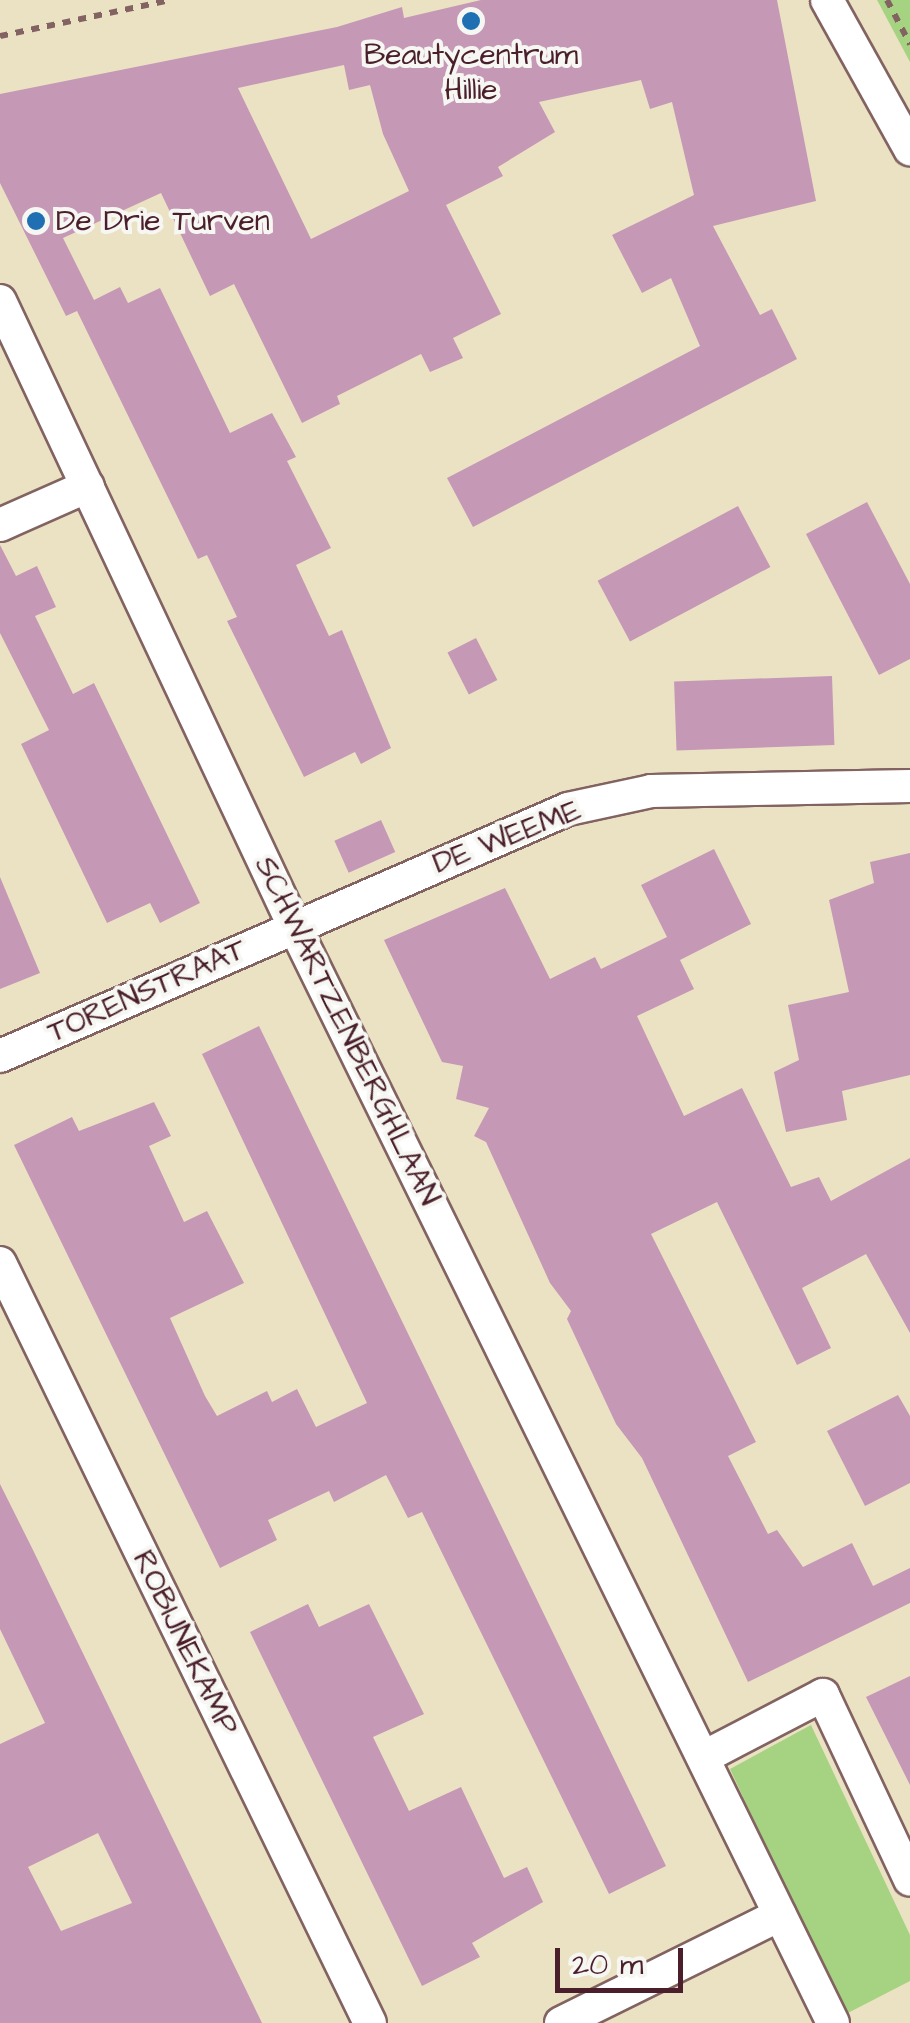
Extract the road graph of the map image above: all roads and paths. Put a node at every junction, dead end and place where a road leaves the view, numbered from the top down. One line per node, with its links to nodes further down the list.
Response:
1 (171, 0): 4 (path)
2 (826, 0): 6 (street)
3 (888, 0): 5 (path)
4 (0, 36)
5 (910, 44)
6 (910, 149)
7 (0, 300): 8 (street, SCHWARTZENBERGHLAAN)
8 (88, 486): 9 (street); 11 (street, SCHWARTZENBERGHLAAN)
9 (0, 525)
10 (910, 786): 11 (street, DE WEEME)
11 (294, 926): 12 (street, TORENSTRAAT); 14 (street, SCHWARTZENBERGHLAAN)
12 (0, 1056)
13 (0, 1263): 17 (street, ROBIJNEKAMP)
14 (706, 1756): 15 (street); 16 (street, SCHWARTZENBERGHLAAN)
15 (910, 1880)
16 (780, 1914): 18 (street); 19 (street, SCHWARTZENBERGHLAAN)
17 (370, 2023)
18 (561, 2023)
19 (833, 2023)

